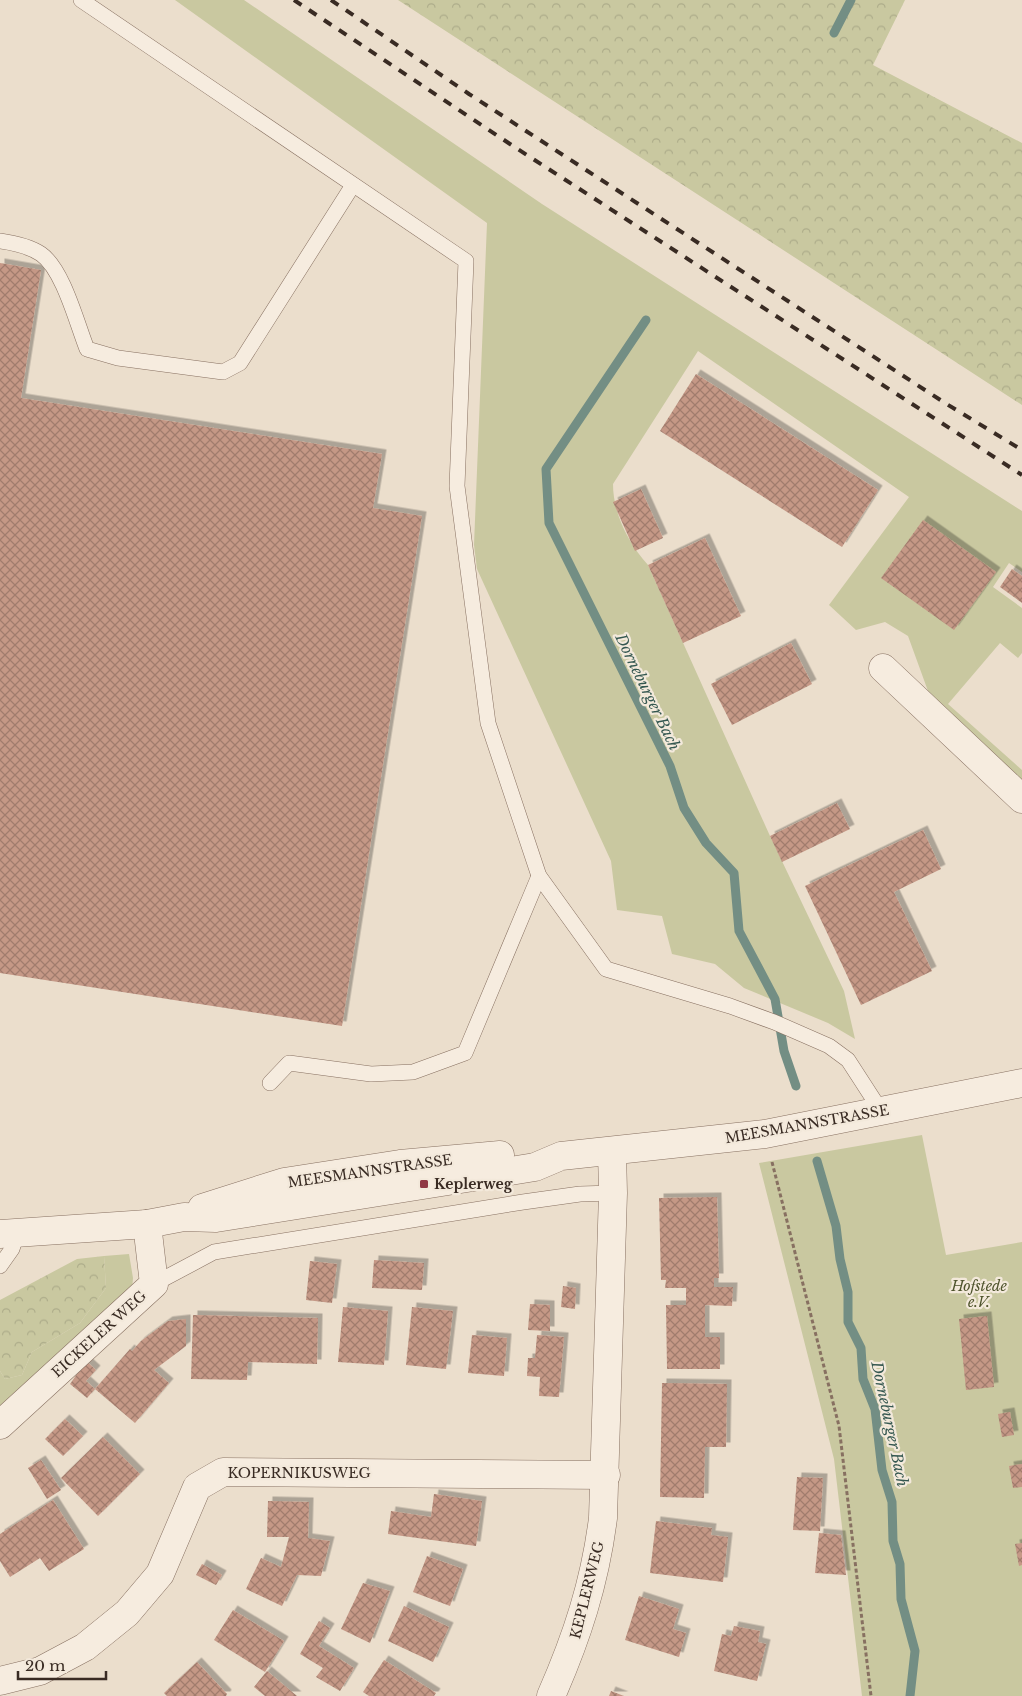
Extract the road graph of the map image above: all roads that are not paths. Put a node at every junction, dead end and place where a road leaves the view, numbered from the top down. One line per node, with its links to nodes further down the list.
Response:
1 (81, 0): 2 (lane)
2 (353, 185): 3 (lane); 6 (lane)
3 (0, 240)
4 (883, 668): 5 (street)
5 (1022, 799)
6 (539, 876): 7 (lane); 9 (lane)
7 (270, 1083)
8 (1022, 1083): 9 (street, MEESMANNSTRASSE)
9 (881, 1111): 10 (street, MEESMANNSTRASSE)
10 (612, 1151): 11 (street, KEPLERWEG); 12 (street, MEESMANNSTRASSE)
11 (613, 1193): 15 (lane); 17 (street, KEPLERWEG)
12 (147, 1224): 13 (street, MEESMANNSTRASSE); 15 (street, EICKELER WEG)
13 (9, 1234): 14 (lane)
14 (0, 1266)
15 (154, 1284): 16 (street, EICKELER WEG)
16 (0, 1425)
17 (606, 1475): 18 (street, KOPERNIKUSWEG); 19 (street, KEPLERWEG)
18 (0, 1681)
19 (551, 1696)

